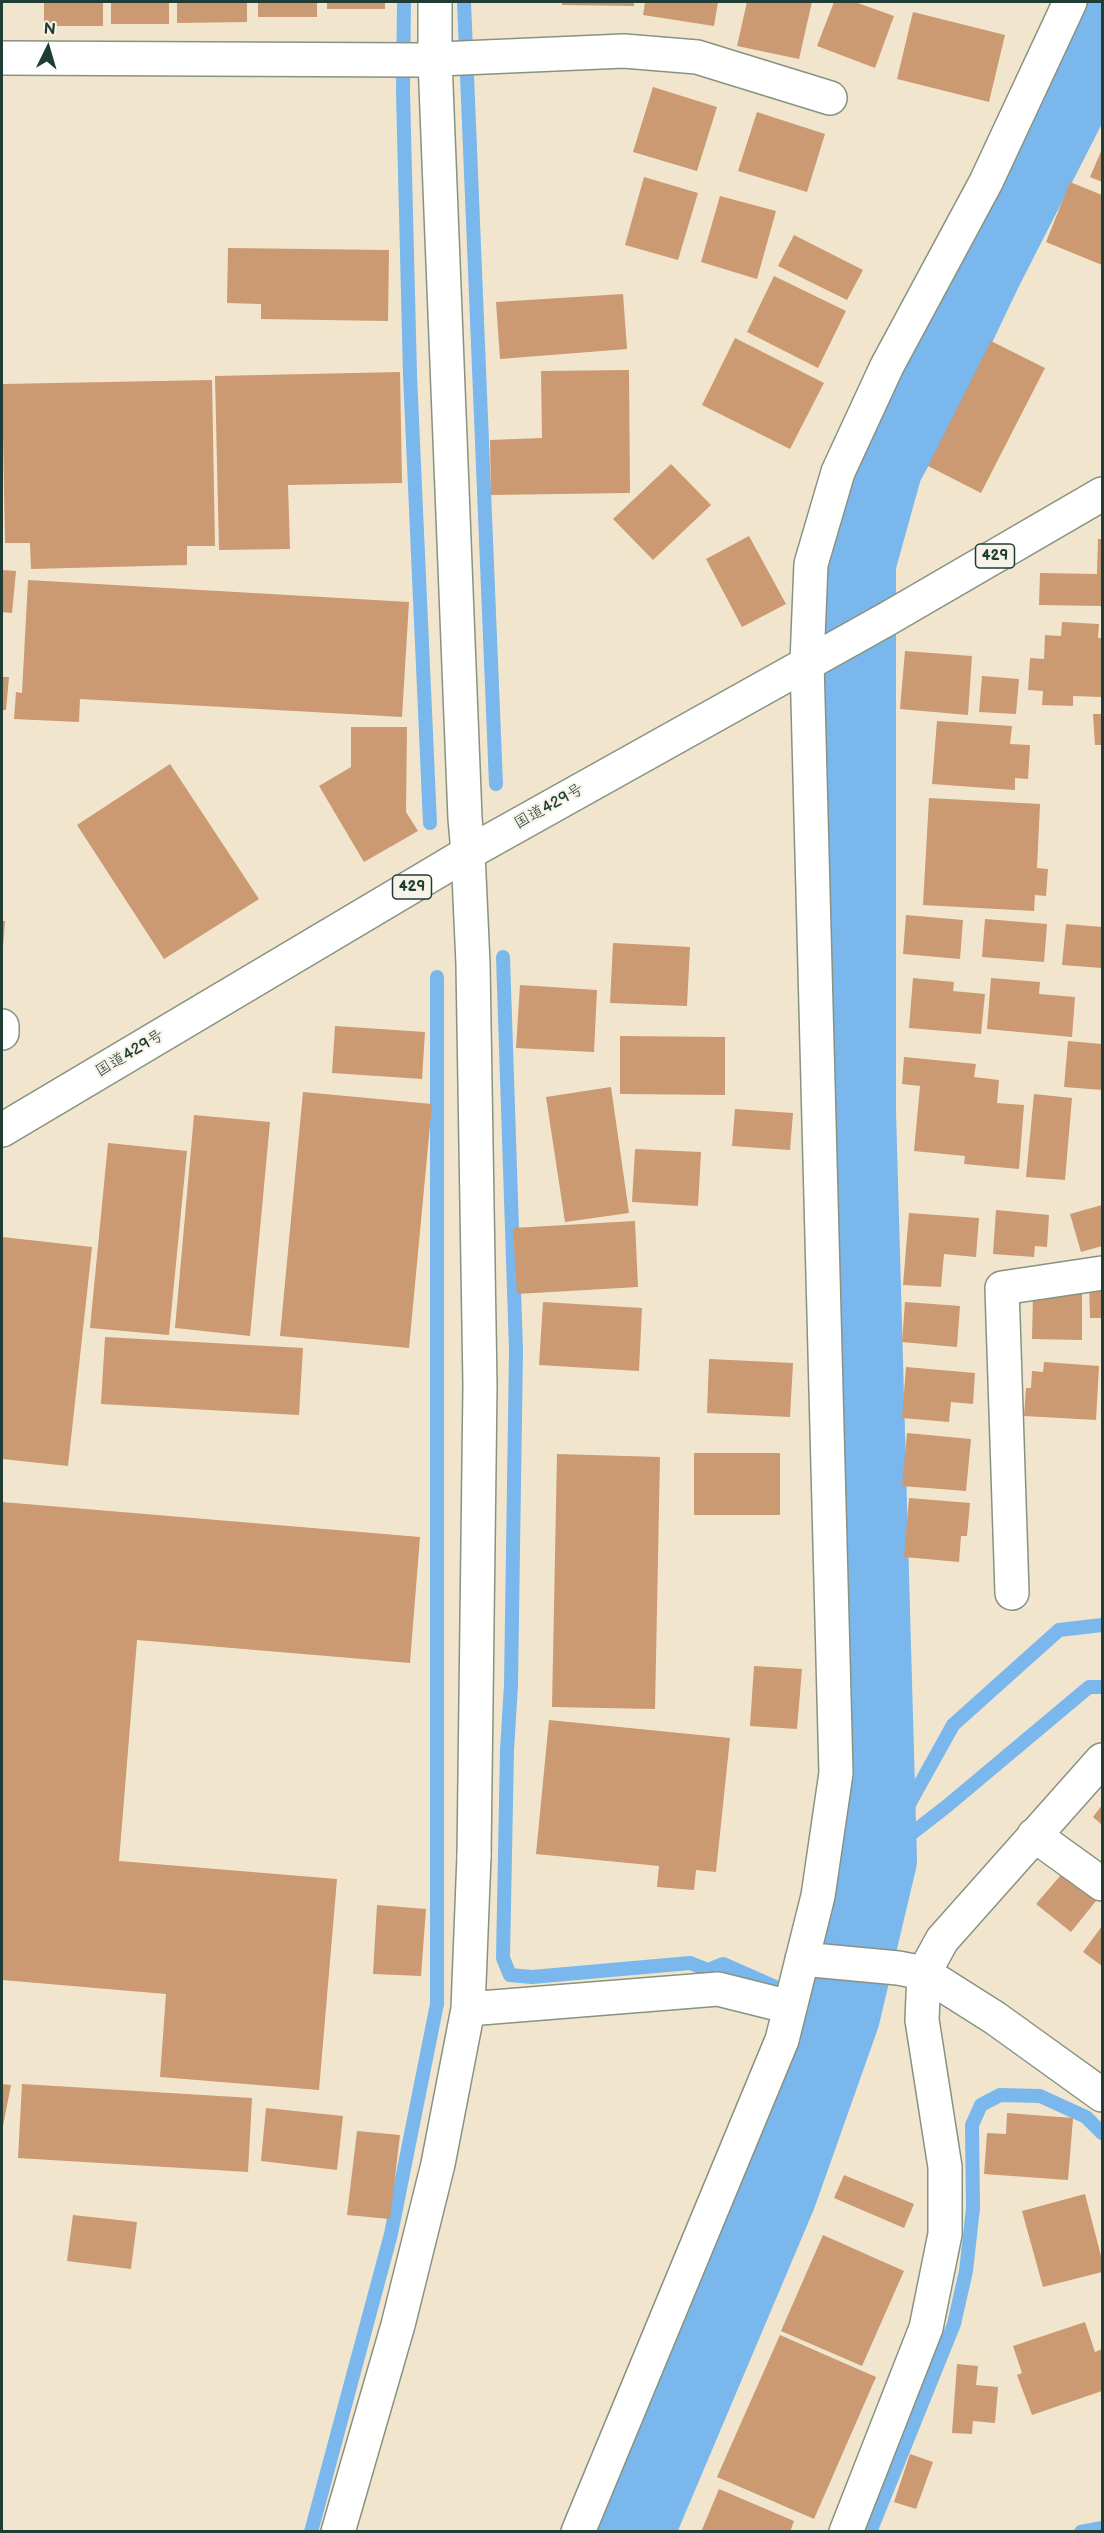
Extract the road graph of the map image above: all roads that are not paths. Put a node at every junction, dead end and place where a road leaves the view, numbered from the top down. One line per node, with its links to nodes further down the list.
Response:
1 (435, 2): 4 (main road)
2 (1070, 2): 7 (main road)
3 (2, 58): 4 (main road)
4 (434, 59): 5 (main road); 8 (main road)
5 (830, 98)
6 (1102, 494): 7 (main road, 国道429号 / 429)
7 (817, 657): 8 (main road, 国道429号 / 429); 18 (main road)
8 (468, 853): 11 (main road, 国道429号 / 429); 19 (main road)
9 (2, 1026): 10 (main road)
10 (2, 1033)
11 (2, 1130)
12 (1102, 1273): 13 (main road)
13 (1012, 1593)
14 (1102, 1760): 15 (main road)
15 (1034, 1835): 16 (main road); 17 (main road)
16 (1102, 1884)
17 (911, 1971): 18 (main road); 20 (main road); 23 (main road)
18 (800, 1981): 19 (main road); 22 (main road)
19 (468, 2009): 21 (main road)
20 (1102, 2095)
21 (338, 2532)
22 (578, 2532)
23 (846, 2532)

